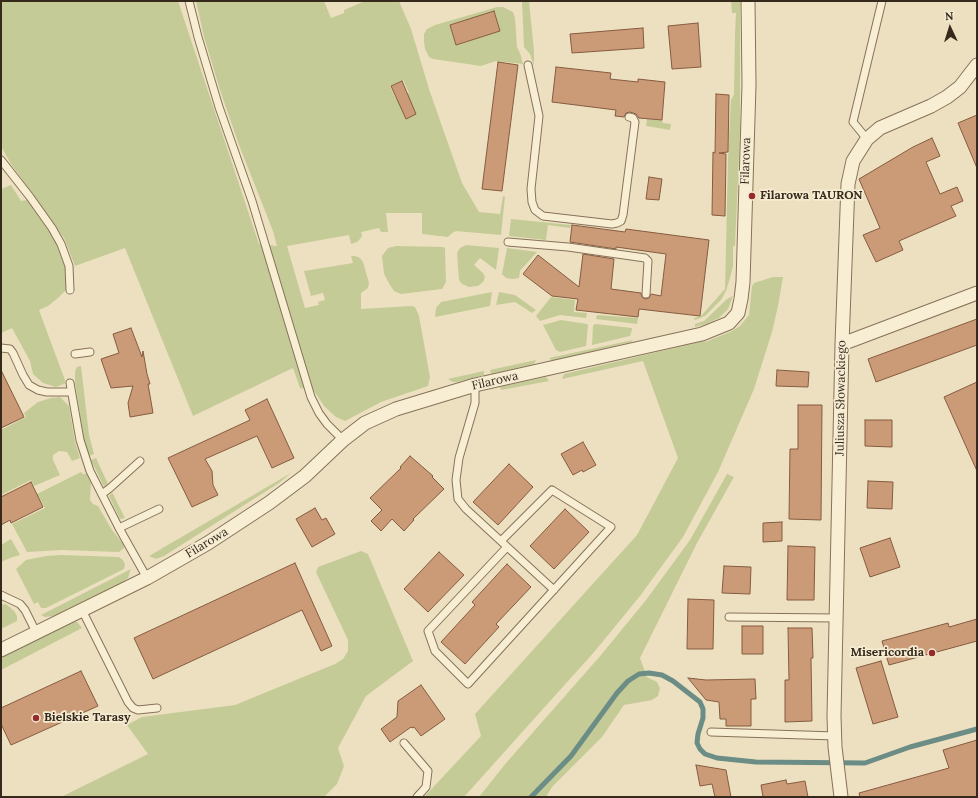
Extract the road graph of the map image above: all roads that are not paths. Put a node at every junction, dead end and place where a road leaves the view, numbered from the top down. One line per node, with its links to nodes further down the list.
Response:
1 (189, 1): 20 (lane)
2 (748, 1): 18 (street, Filarowa)
3 (882, 1): 7 (lane)
4 (528, 65): 6 (lane)
5 (977, 65): 7 (street, Juliusza Słowackiego)
6 (629, 117)
7 (867, 139): 13 (street, Juliusza Słowackiego)
8 (1, 160): 10 (lane)
9 (508, 242): 12 (lane)
10 (70, 290)
11 (977, 293): 13 (street)
12 (646, 294)
13 (842, 344): 32 (street, Juliusza Słowackiego)
14 (1, 348): 19 (lane)
15 (90, 352): 16 (lane)
16 (75, 354)
17 (70, 383): 19 (lane)
18 (475, 386): 20 (street, Filarowa); 25 (lane)
19 (71, 392): 22 (lane)
20 (343, 440): 27 (street, Filarowa)
21 (140, 461): 22 (lane)
22 (102, 494): 24 (lane)
23 (159, 509): 24 (lane)
24 (119, 528): 27 (lane)
25 (501, 541): 26 (lane); 28 (lane)
26 (507, 547): 28 (lane); 28 (lane)
27 (147, 578): 30 (street, Filarowa)
28 (554, 590)
29 (1, 595): 33 (lane)
30 (82, 610): 33 (street, Filarowa); 35 (lane)
31 (729, 617): 32 (lane)
32 (836, 618): 37 (street, Juliusza Słowackiego)
33 (36, 632): 34 (street, Filarowa)
34 (1, 650)
35 (157, 708)
36 (711, 732): 37 (lane)
37 (835, 741): 40 (street, Juliusza Słowackiego)
38 (404, 743): 39 (lane)
39 (417, 797)
40 (841, 797)

